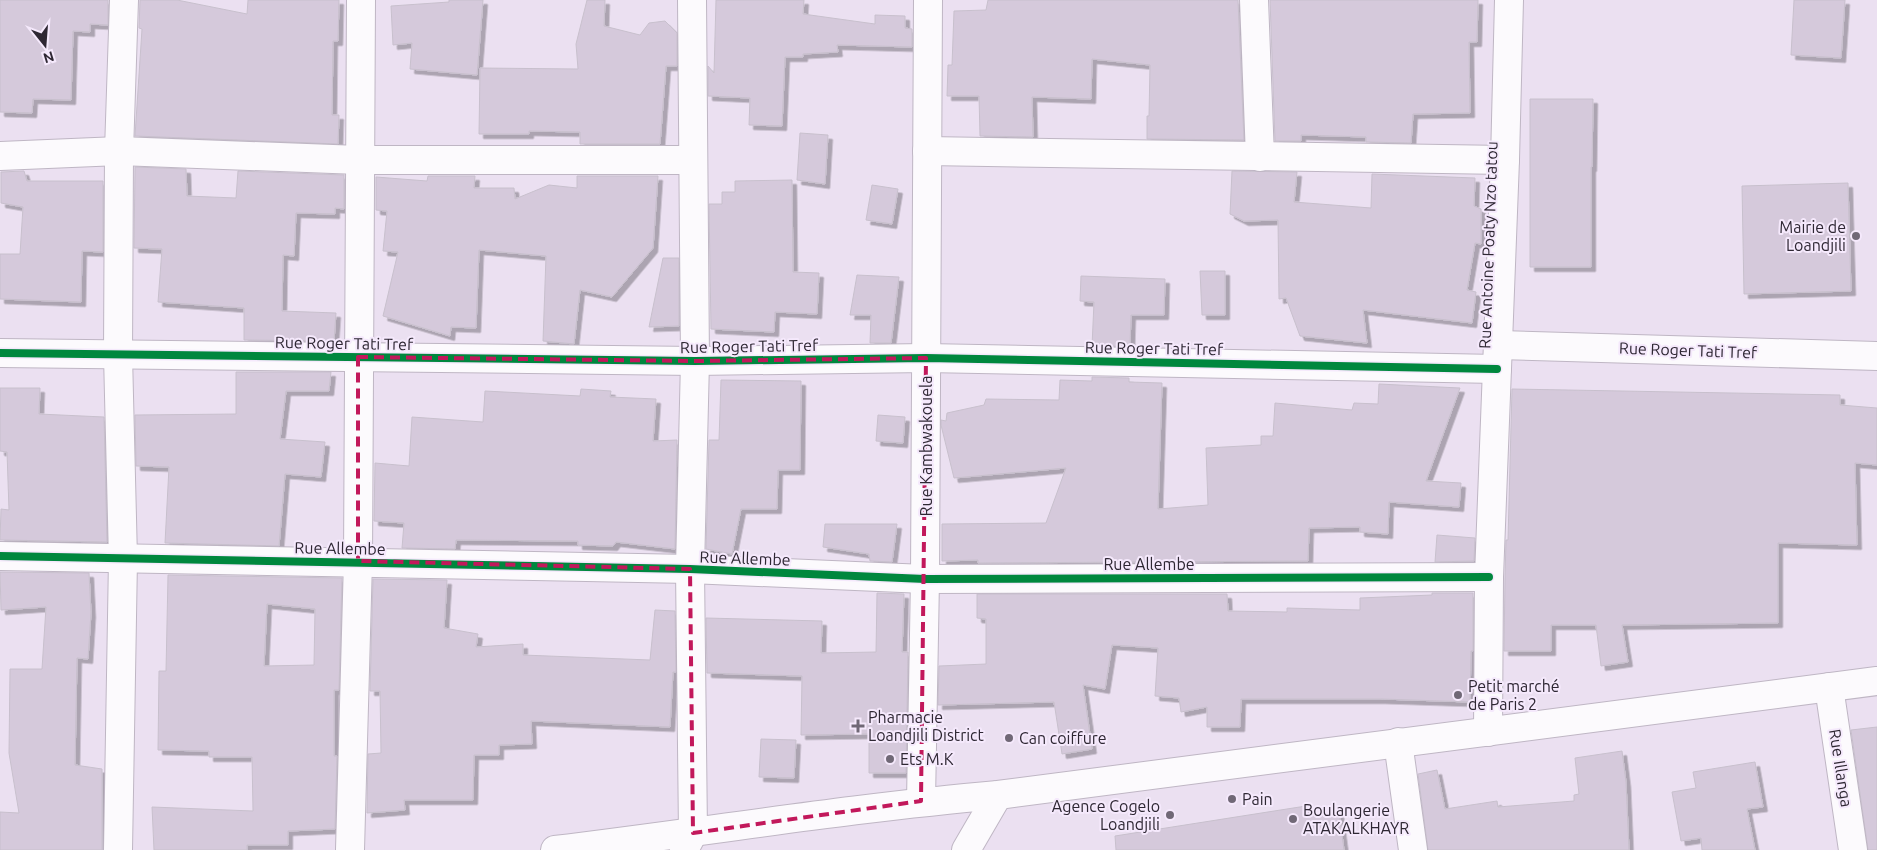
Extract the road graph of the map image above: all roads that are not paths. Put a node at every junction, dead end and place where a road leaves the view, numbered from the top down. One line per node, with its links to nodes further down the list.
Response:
1 (124, 0): 7 (main road)
2 (361, 0): 11 (main road)
3 (692, 0): 12 (main road)
4 (928, 0): 8 (main road, Rue Kambwakouela)
5 (1254, 0): 10 (main road)
6 (1509, 0): 13 (main road, Rue Antoine Poaty Nzo tatou)
7 (120, 151): 9 (main road); 11 (main road); 15 (main road)
8 (927, 151): 10 (main road); 19 (main road, Rue Kambwakouela)
9 (0, 156)
10 (1260, 157): 13 (main road)
11 (359, 160): 12 (main road); 17 (main road)
12 (692, 160): 20 (main road)
13 (1505, 160): 18 (main road, Rue Antoine Poaty Nzo tatou)
14 (0, 353): 15 (main road, Rue Roger Tati Tref)
15 (118, 355): 17 (main road, Rue Roger Tati Tref); 22 (main road)
16 (1877, 356): 18 (main road, Rue Roger Tati Tref)
17 (358, 357): 20 (main road, Rue Roger Tati Tref); 23 (main road)
18 (1498, 357): 19 (main road, Rue Roger Tati Tref); 25 (main road, Rue Antoine Poaty Nzo tatou)
19 (926, 358): 20 (main road, Rue Roger Tati Tref); 26 (main road, Rue Kambwakouela)
20 (695, 361): 24 (main road)
21 (0, 556): 22 (main road, Rue Allembe)
22 (123, 559): 23 (main road, Rue Allembe); 34 (main road)
23 (358, 562): 24 (main road, Rue Allembe); 35 (main road)
24 (690, 569): 26 (main road, Rue Allembe); 33 (main road)
25 (1489, 577): 26 (main road, Rue Allembe); 29 (main road, Rue Antoine Poaty Nzo tatou)
26 (925, 579): 32 (main road, Rue Kambwakouela)
27 (1877, 682): 28 (main road)
28 (1829, 686): 29 (main road); 39 (main road, Rue Illanga)
29 (1488, 732): 30 (main road)
30 (1398, 742): 31 (main road); 38 (main road)
31 (998, 795): 32 (main road); 37 (main road)
32 (922, 801): 33 (main road)
33 (688, 842): 36 (main road)
34 (118, 850)
35 (350, 850)
36 (555, 850)
37 (966, 850)
38 (1413, 850)
39 (1853, 850)

